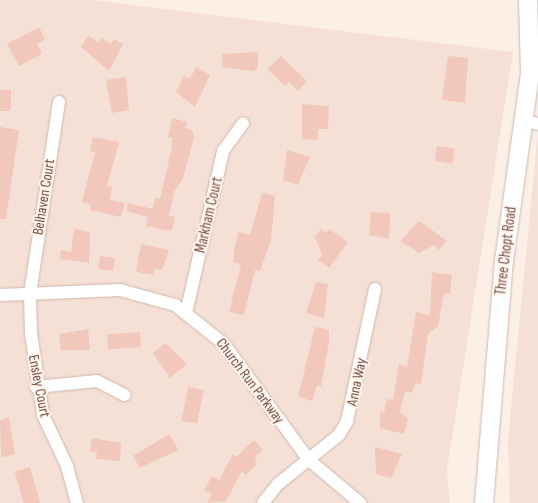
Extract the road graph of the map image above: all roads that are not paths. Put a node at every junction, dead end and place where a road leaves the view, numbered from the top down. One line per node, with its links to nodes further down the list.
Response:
1 (528, 0): 3 (main road, Three Chopt Road)
2 (60, 102): 6 (street, Belhaven Court)
3 (532, 122): 15 (main road, Three Chopt Road)
4 (244, 123): 8 (street, Markham Court)
5 (375, 289): 11 (street, Anna Way)
6 (30, 293): 7 (street, Church Run Parkway); 8 (street, Church Run Parkway); 9 (street, Ensley Court)
7 (0, 294)
8 (186, 313): 11 (street, Church Run Parkway)
9 (36, 387): 10 (street); 12 (street, Ensley Court)
10 (125, 395)
11 (309, 460): 13 (street, Anna Way); 14 (street, Church Run Parkway)
12 (77, 503)
13 (263, 503)
14 (360, 503)
15 (484, 503)

